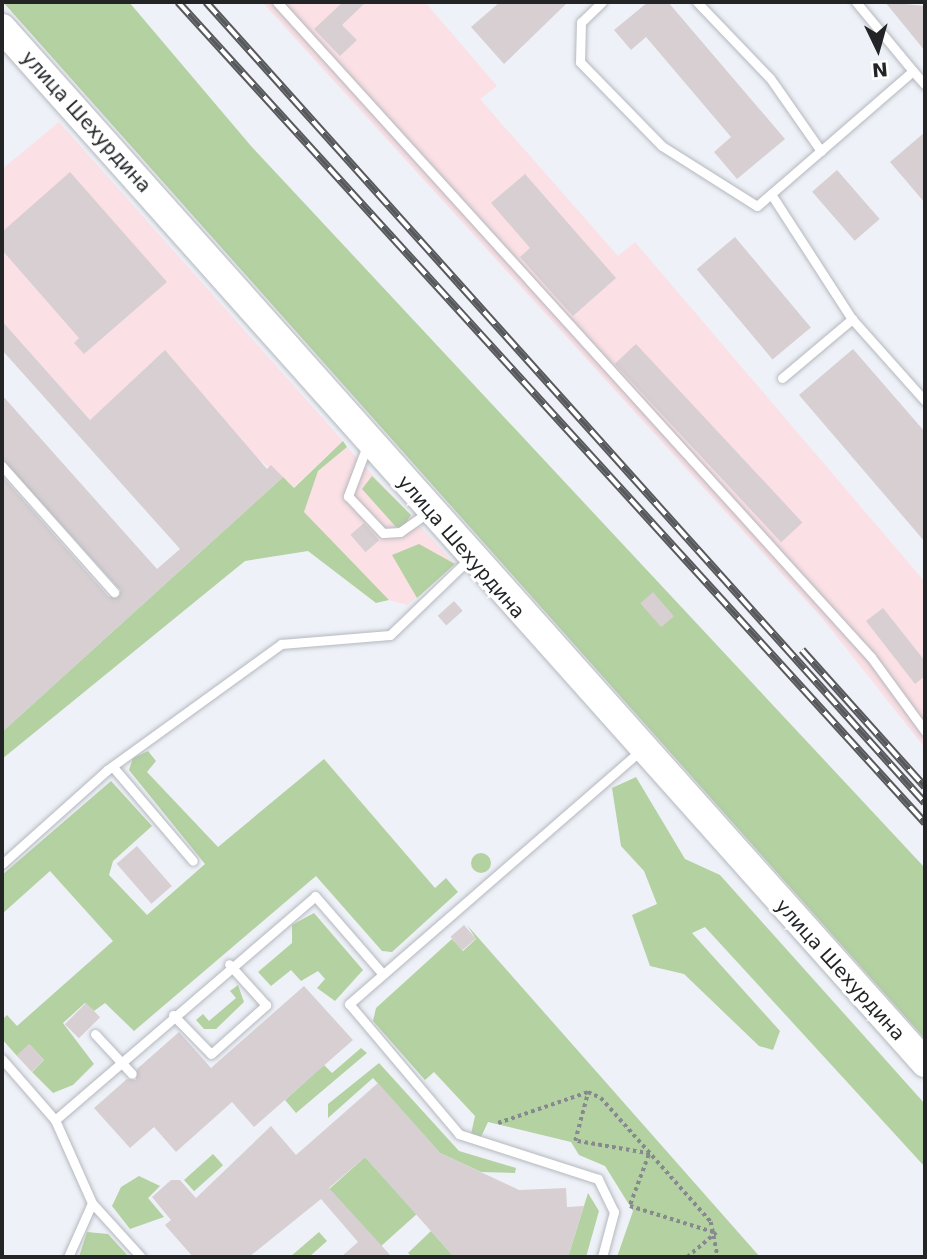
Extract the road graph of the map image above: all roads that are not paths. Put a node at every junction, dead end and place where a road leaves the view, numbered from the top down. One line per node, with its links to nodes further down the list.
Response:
1 (277, 2): 18 (lane)
2 (601, 2): 9 (lane)
3 (697, 2): 8 (lane)
4 (856, 2): 6 (lane)
5 (2, 27): 13 (main road, улица Шехурдина)
6 (913, 71): 7 (lane); 8 (lane)
7 (925, 85)
8 (821, 151): 9 (lane)
9 (771, 194): 10 (lane)
10 (852, 319): 11 (lane); 12 (lane)
11 (782, 378)
12 (925, 401)
13 (368, 441): 15 (main road, улица Шехурдина); 15 (lane)
14 (2, 466): 17 (lane)
15 (430, 512): 16 (main road, улица Шехурдина)
16 (471, 558): 19 (main road, улица Шехурдина); 20 (lane)
17 (114, 592)
18 (925, 731)
19 (641, 750): 24 (lane); 29 (main road, улица Шехурдина)
20 (113, 766): 21 (lane); 22 (lane)
21 (193, 861)
22 (2, 864)
23 (229, 964): 24 (lane); 25 (lane); 25 (lane)
24 (382, 973): 35 (lane)
25 (173, 1015): 28 (lane)
26 (95, 1034): 28 (lane)
27 (2, 1059): 31 (lane)
28 (120, 1062): 30 (lane); 31 (lane)
29 (925, 1063)
30 (132, 1074)
31 (55, 1120): 32 (lane)
32 (92, 1203): 33 (lane); 34 (lane)
33 (68, 1257)
34 (141, 1257)
35 (602, 1257)

